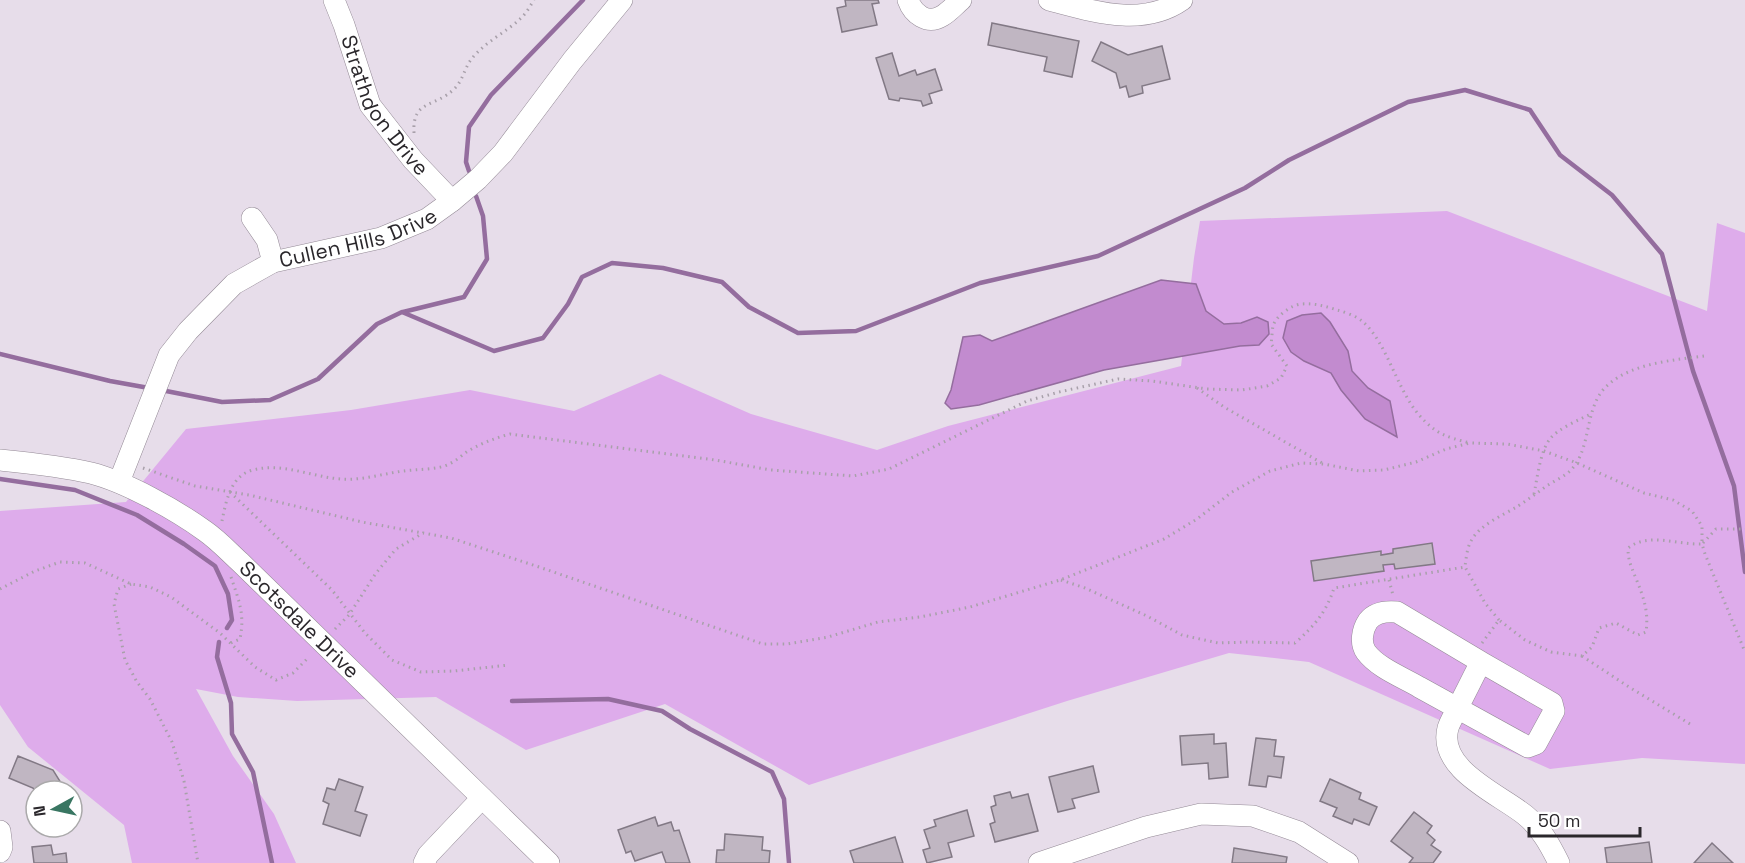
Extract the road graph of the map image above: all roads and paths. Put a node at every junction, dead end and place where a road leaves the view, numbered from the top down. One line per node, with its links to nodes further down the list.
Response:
1 (334, 0): 9 (street, Strathdon Drive)
2 (534, 0): 8 (path)
3 (622, 0): 9 (street, Cullen Hills Drive)
4 (908, 0): 5 (street)
5 (961, 0)
6 (1049, 0): 7 (street)
7 (1182, 0)
8 (414, 134)
9 (452, 201): 11 (street, Cullen Hills Drive)
10 (252, 218): 11 (street)
11 (273, 262): 21 (street, Cullen Hills Drive)
12 (1704, 356): 14 (path)
13 (1197, 388): 15 (path); 20 (path); 22 (path)
14 (1591, 414): 16 (path); 19 (path)
15 (1470, 443): 16 (path); 20 (path)
16 (1544, 450): 19 (path); 23 (path)
17 (0, 460): 21 (street, Scotsdale Drive)
18 (138, 463): 22 (path)
19 (1577, 463): 23 (path); 26 (path)
20 (1324, 464): 29 (path)
21 (119, 482): 27 (street, Scotsdale Drive)
22 (230, 492): 25 (path); 27 (path); 32 (path)
23 (1534, 495): 28 (path)
24 (1745, 529): 26 (path)
25 (423, 533): 29 (path); 32 (path)
26 (1702, 544): 36 (path); 37 (path)
27 (222, 545): 35 (path); 43 (street, Scotsdale Drive)
28 (1465, 567): 29 (path); 33 (path)
29 (1060, 579)
30 (131, 584): 31 (path); 35 (path); 46 (path)
31 (0, 589)
32 (349, 615): 34 (path); 40 (path)
33 (1499, 620): 37 (path); 39 (path)
34 (329, 635)
35 (231, 643): 38 (path)
36 (1745, 652)
37 (1582, 656): 42 (path)
38 (308, 658)
39 (1477, 660): 41 (street); 41 (street); 41 (street)
40 (509, 665)
41 (1458, 708): 51 (street)
42 (1690, 724)
43 (482, 798): 47 (street); 48 (street, Scotsdale Drive)
44 (0, 831): 45 (street)
45 (0, 852)
46 (198, 863)
47 (424, 863)
48 (549, 863)
49 (1039, 863): 50 (street)
50 (1348, 863)
51 (1559, 863)

